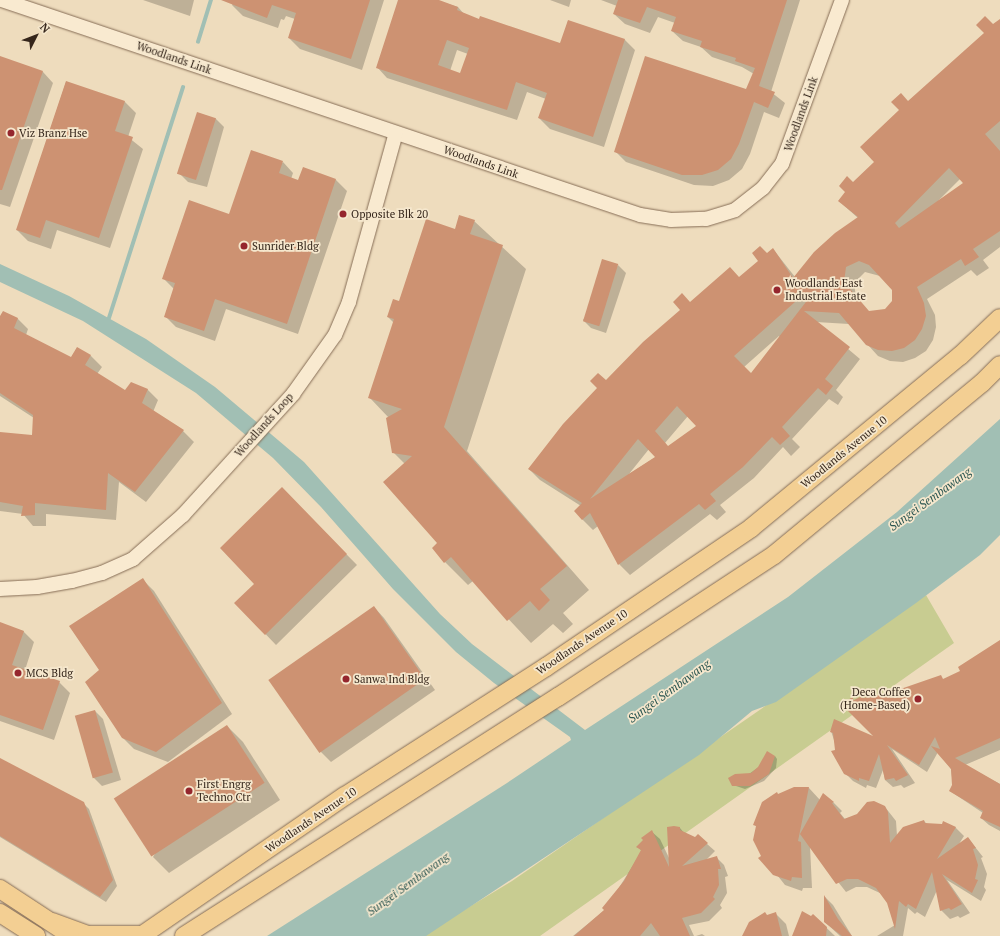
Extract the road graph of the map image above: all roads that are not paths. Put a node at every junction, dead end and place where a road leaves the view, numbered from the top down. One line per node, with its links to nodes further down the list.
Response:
1 (2, 0): 3 (street, Woodlands Link)
2 (842, 0): 3 (street, Woodlands Link)
3 (396, 133): 6 (street, Woodlands Loop)
4 (1000, 318): 11 (main road, Woodlands Avenue 10)
5 (1000, 365): 12 (main road)
6 (0, 588)
7 (0, 889): 9 (main road)
8 (0, 913): 10 (main road)
9 (52, 922): 11 (main road); 14 (main road)
10 (18, 930): 13 (main road)
11 (142, 935)
12 (185, 935)
13 (36, 936)
14 (72, 936)

